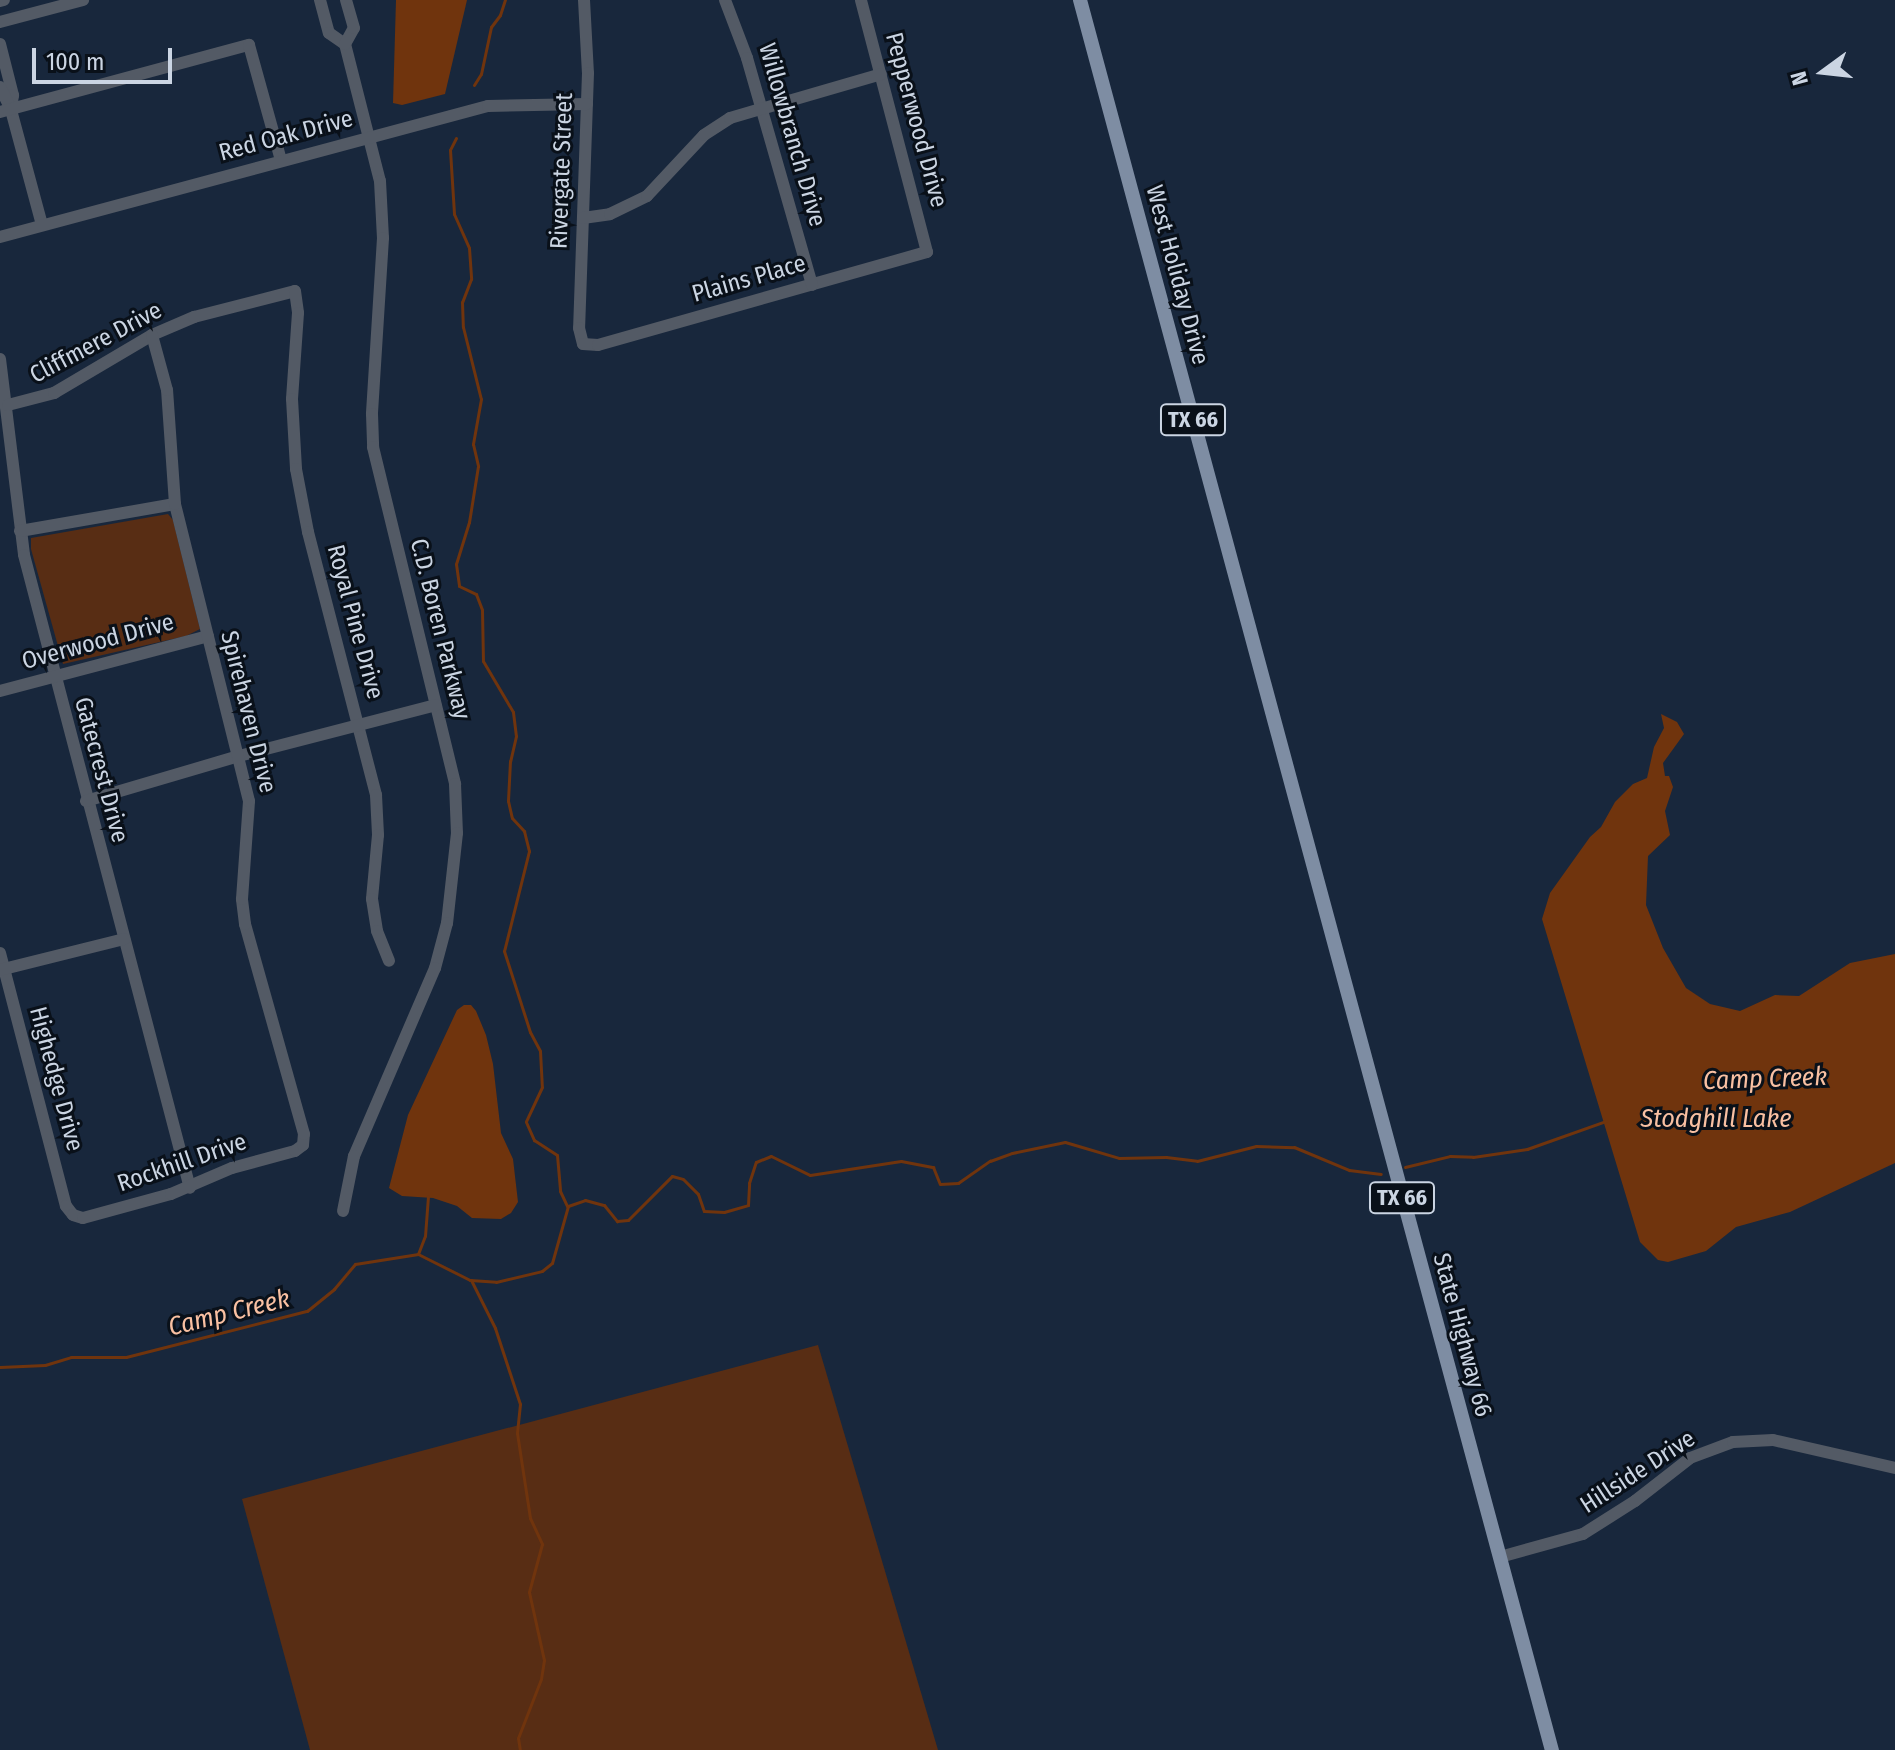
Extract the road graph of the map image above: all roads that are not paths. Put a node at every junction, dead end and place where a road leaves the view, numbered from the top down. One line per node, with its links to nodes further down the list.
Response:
1 (83, 0): 8 (street)
2 (320, 0): 10 (street, C.D. Boren Parkway)
3 (346, 0): 10 (street, C.D. Boren Parkway)
4 (584, 0): 13 (street, Rivergate Street)
5 (725, 0): 14 (street, Willowbranch Drive)
6 (861, 0): 11 (street, Pepperwood Drive)
7 (1080, 0): 37 (main road, West Holiday Drive / TX 66)
8 (0, 22)
9 (0, 44): 15 (street)
10 (345, 44): 16 (street, C.D. Boren Parkway)
11 (881, 74): 14 (street); 21 (street, Pepperwood Drive)
12 (0, 87): 15 (street)
13 (587, 104): 16 (street, Red Oak Drive); 18 (street, Rivergate Street)
14 (761, 108): 18 (street); 22 (street, Willowbranch Drive)
15 (6, 111): 17 (street); 19 (street)
16 (370, 136): 17 (street, Red Oak Drive); 33 (street, C.D. Boren Parkway)
17 (281, 160): 19 (street, Red Oak Drive)
18 (583, 218): 25 (street, Rivergate Street)
19 (42, 225): 20 (street, Red Oak Drive)
20 (0, 237)
21 (927, 252): 22 (street, Plains Place)
22 (812, 285): 25 (street, Plains Place)
23 (295, 291): 24 (street, Cliffmere Drive); 34 (street, Royal Pine Drive)
24 (152, 335): 27 (street, Cliffmere Drive); 28 (street, Spirehaven Drive)
25 (583, 344)
26 (0, 359): 27 (street, Gatecrest Drive)
27 (8, 405): 29 (street, Gatecrest Drive)
28 (175, 504): 29 (street); 30 (street, Spirehaven Drive)
29 (20, 531): 31 (street, Gatecrest Drive)
30 (208, 636): 31 (street, Overwood Drive); 35 (street, Spirehaven Drive)
31 (54, 676): 32 (street, Overwood Drive); 36 (street, Gatecrest Drive)
32 (0, 691)
33 (436, 705): 34 (street); 44 (street, C.D. Boren Parkway)
34 (360, 724): 35 (street); 40 (street, Royal Pine Drive)
35 (239, 756): 36 (street); 42 (street, Spirehaven Drive)
36 (86, 801): 38 (street, Gatecrest Drive)
37 (1305, 840): 47 (main road, State Highway 66 / TX 66)
38 (124, 939): 41 (street); 43 (street, Gatecrest Drive)
39 (0, 953): 41 (street, Highedge Drive)
40 (389, 961)
41 (2, 970): 45 (street, Highedge Drive)
42 (303, 1145): 43 (street, Rockhill Drive)
43 (190, 1188): 45 (street, Rockhill Drive)
44 (343, 1211)
45 (73, 1215)
46 (1895, 1468): 47 (street, Hillside Drive)
47 (1500, 1557): 48 (main road, State Highway 66 / TX 66)
48 (1552, 1750)

